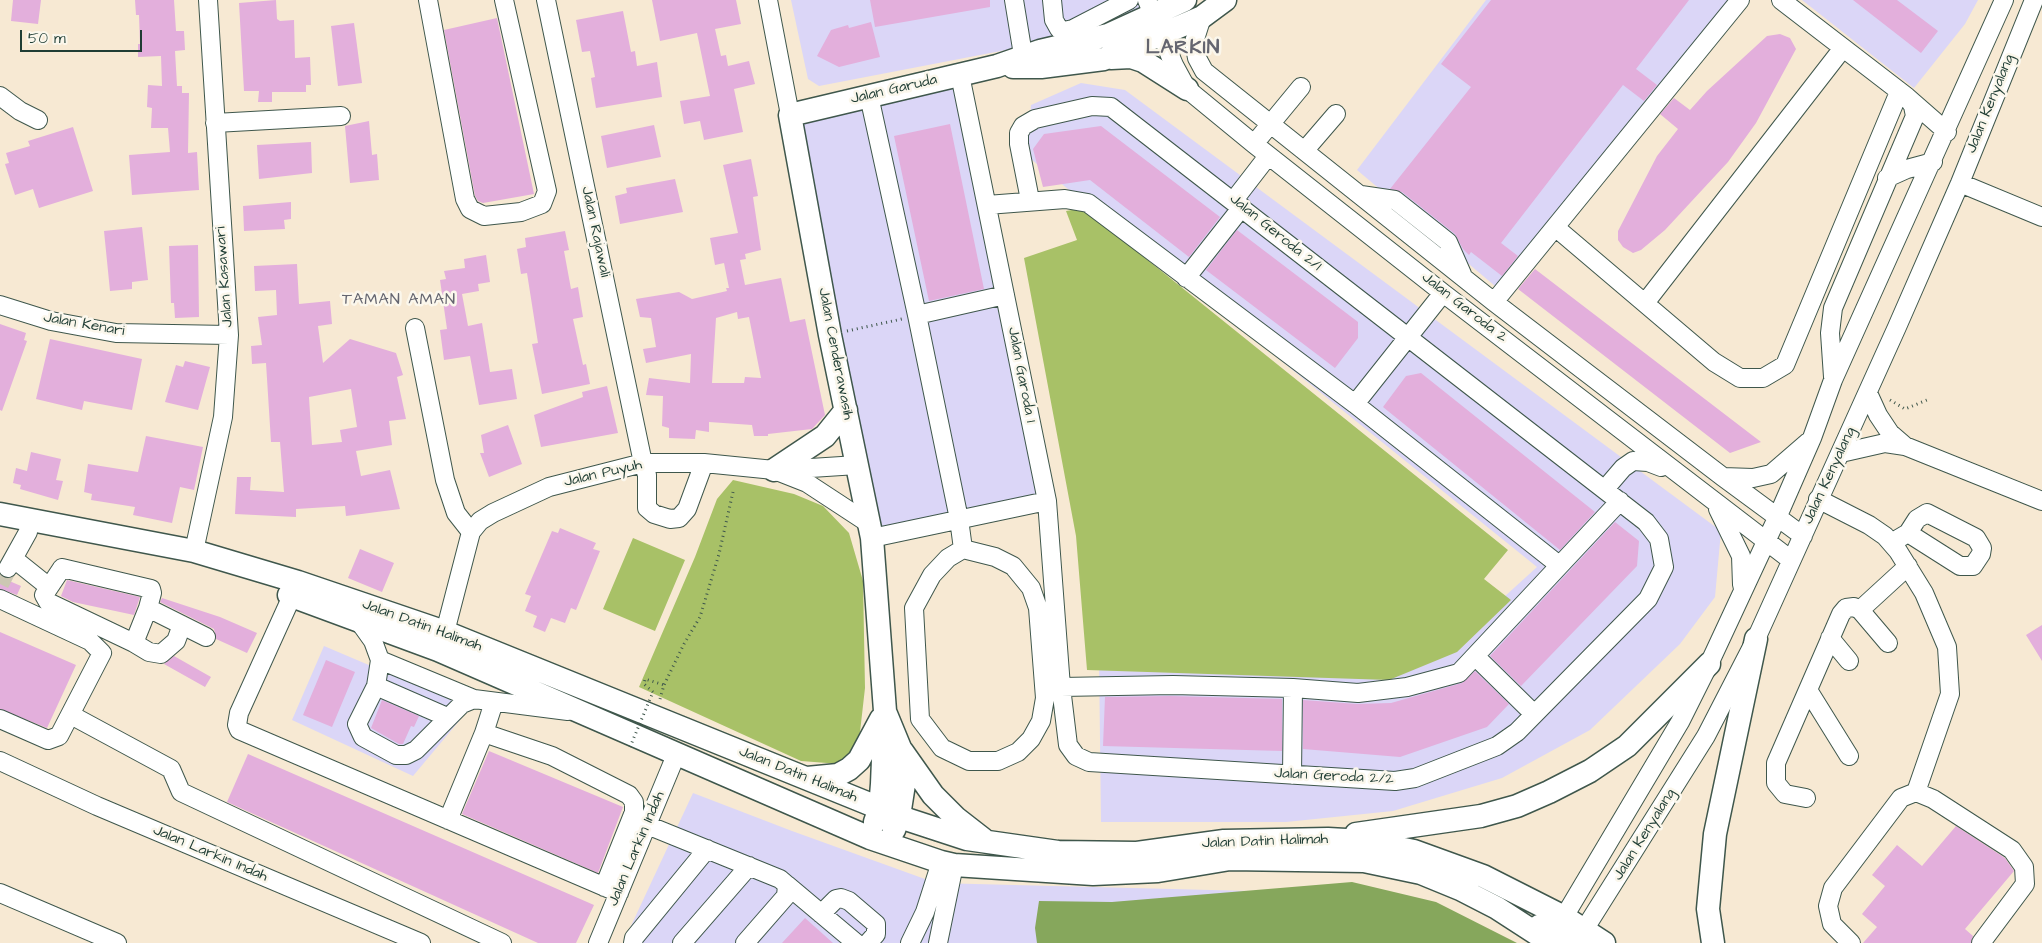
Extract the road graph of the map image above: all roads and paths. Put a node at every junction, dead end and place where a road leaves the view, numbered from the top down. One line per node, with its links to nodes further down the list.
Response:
1 (208, 0): 33 (street, Jalan Kasawari)
2 (428, 0): 3 (street)
3 (504, 0)
4 (546, 0): 67 (street, Jalan Rajawali)
5 (768, 0): 30 (street, Jalan Cenderawasih)
6 (1014, 0): 20 (street)
7 (1052, 0): 8 (street)
8 (1129, 0)
9 (1185, 0): 15 (main road, Jalan Garuda)
10 (1225, 0): 16 (main road, Jalan Garuda)
11 (1740, 0): 46 (street)
12 (1781, 0): 18 (street)
13 (2004, 0): 27 (street, Jalan Kenyalang)
14 (2034, 0): 28 (street, Jalan Kenyalang)
15 (1150, 7): 17 (street, Jalan Garoda 2); 20 (main road, Jalan Garuda)
16 (1202, 17): 17 (main road, Jalan Garuda); 34 (street, Jalan Garoda 2)
17 (1161, 34): 19 (main road, Jalan Garuda); 23 (street, Jalan Garoda 2)
18 (1843, 48): 24 (street); 51 (street)
19 (1104, 59): 20 (main road, Jalan Garuda); 23 (main road)
20 (1024, 62): 21 (main road, Jalan Garuda)
21 (960, 75): 26 (main road, Jalan Garuda); 44 (street, Jalan Garoda 1)
22 (1301, 87): 34 (street)
23 (1187, 89): 36 (street, Jalan Garoda 2)
24 (1903, 95): 35 (street); 40 (street); 51 (street)
25 (0, 96): 32 (street)
26 (870, 96): 30 (main road, Jalan Garuda); 53 (street)
27 (1960, 102): 28 (street); 35 (street, Jalan Kenyalang)
28 (1987, 112): 41 (street, Jalan Kenyalang)
29 (1336, 114): 37 (street)
30 (790, 115): 56 (main road, Jalan Cenderawasih)
31 (341, 116): 33 (street)
32 (38, 120)
33 (216, 123): 55 (street, Jalan Kasawari)
34 (1270, 124): 36 (street); 37 (street, Jalan Garoda 2)
35 (1947, 132): 39 (street, Jalan Kenyalang)
36 (1254, 144): 38 (street, Jalan Garoda 2)
37 (1305, 150): 50 (street, Jalan Garoda 2)
38 (1268, 156): 43 (street); 48 (street, Jalan Garoda 2)
39 (1933, 162): 40 (street); 58 (street, Jalan Kenyalang)
40 (1887, 178): 58 (street)
41 (1960, 183): 45 (street); 59 (street, Jalan Kenyalang)
42 (1030, 200): 43 (street, Jalan Geroda 2/1); 44 (street); 47 (street)
43 (1238, 204): 47 (street); 57 (street, Jalan Geroda 2/1)
44 (987, 205): 49 (street, Jalan Garoda 1)
45 (2042, 217)
46 (1555, 227): 50 (street); 51 (street)
47 (1186, 278): 61 (street)
48 (1444, 293): 57 (street); 70 (street, Jalan Garoda 2)
49 (1005, 295): 53 (street); 75 (street, Jalan Garoda 1)
50 (1494, 302): 71 (street, Jalan Garoda 2)
51 (1645, 303)
52 (0, 305): 55 (street, Jalan Kenari)
53 (917, 315): 56 (path); 81 (street)
54 (415, 328): 85 (street)
55 (229, 335): 91 (street, Jalan Kasawari)
56 (830, 335): 62 (main road, Jalan Cenderawasih)
57 (1407, 339): 61 (street); 72 (street, Jalan Geroda 2/1)
58 (1833, 380): 63 (street, Jalan Kenyalang)
59 (1869, 390): 60 (path); 64 (street); 65 (street, Jalan Kenyalang)
60 (1927, 400)
61 (1355, 404): 93 (street)
62 (846, 410): 68 (main road, Jalan Cenderawasih); 69 (main road)
63 (1812, 438): 71 (street); 80 (street, Jalan Kenyalang)
64 (1905, 446): 65 (street); 77 (street)
65 (1841, 452): 74 (street, Jalan Kenyalang)
66 (704, 463): 67 (street, Jalan Puyuh); 67 (street, Jalan Rajawali); 69 (street, Jalan Puyuh)
67 (643, 464): 85 (street, Jalan Puyuh)
68 (857, 465): 69 (street); 83 (main road, Jalan Cenderawasih)
69 (774, 470): 83 (street, Jalan Puyuh)
70 (1673, 471): 72 (street); 78 (street, Jalan Garoda 2)
71 (1723, 478): 80 (street, Jalan Garoda 2)
72 (1605, 489): 76 (street, Jalan Geroda 2/2)
73 (733, 492): 113 (path)
74 (1818, 499): 87 (street, Jalan Kenyalang); 89 (street)
75 (1047, 501): 81 (street); 115 (street, Jalan Geroda 2/2)
76 (1620, 501): 93 (street); 123 (street, Jalan Geroda 2/2)
77 (2042, 501)
78 (1716, 504): 88 (street, Jalan Garoda 2); 96 (street)
79 (0, 514): 91 (main road, Jalan Datin Halimah)
80 (1777, 518): 87 (street, Jalan Garoda 2); 88 (street, Jalan Kenyalang)
81 (959, 519): 83 (street); 90 (street)
82 (0, 526): 84 (main road, Jalan Datin Halimah)
83 (870, 530): 121 (main road, Jalan Cenderawasih)
84 (28, 532): 95 (street); 97 (main road, Jalan Datin Halimah)
85 (471, 532): 103 (street)
86 (1908, 533): 89 (street)
87 (1803, 536): 92 (street, Jalan Kenyalang)
88 (1765, 542): 92 (street, Jalan Garoda 2); 96 (street, Jalan Kenyalang)
89 (1891, 543): 94 (street)
90 (963, 549): 90 (street)
91 (194, 551): 103 (main road, Jalan Datin Halimah)
92 (1791, 560): 106 (street, Jalan Kenyalang)
93 (1560, 565): 109 (street)
94 (1908, 566): 100 (street); 135 (street)
95 (49, 586): 99 (street); 107 (street)
96 (1741, 593): 112 (street, Jalan Kenyalang)
97 (292, 596): 101 (main road, Jalan Datin Halimah); 138 (street)
98 (0, 599): 124 (street)
99 (148, 608): 102 (street); 107 (street)
100 (1860, 610): 105 (street); 108 (street)
101 (358, 620): 110 (street); 122 (main road, Jalan Datin Halimah)
102 (182, 625): 104 (street); 107 (street)
103 (445, 632): 134 (main road, Jalan Datin Halimah)
104 (206, 637)
105 (1830, 638): 111 (street); 117 (street)
106 (1756, 639): 150 (street, Jalan Kenyalang); 163 (main road)
107 (134, 643)
108 (1888, 643)
109 (1475, 656): 116 (street); 123 (street)
110 (380, 660): 114 (street); 118 (street)
111 (1849, 661)
112 (1709, 664): 140 (main road); 150 (street, Jalan Kenyalang)
113 (664, 685): 119 (path); 128 (path, bridge)
114 (376, 686): 125 (street); 125 (street)
115 (1061, 687): 116 (street); 133 (street, Jalan Geroda 2/2)
116 (1293, 688): 133 (street)
117 (1808, 690): 130 (street); 136 (street)
118 (474, 699): 120 (street); 125 (street)
119 (659, 700)
120 (494, 702): 122 (street); 127 (street)
121 (885, 711): 131 (main road, Jalan Cenderawasih); 134 (main road); 137 (main road, Jalan Cenderawasih)
122 (580, 712): 129 (main road, Jalan Datin Halimah)
123 (1534, 714): 133 (street, Jalan Geroda 2/2)
124 (71, 715): 126 (street); 153 (street)
125 (446, 717)
126 (0, 719)
127 (484, 733): 138 (street); 147 (street)
128 (630, 747)
129 (676, 755): 139 (street, Jalan Larkin Indah); 141 (main road, Jalan Datin Halimah)
130 (1849, 756)
131 (905, 757): 137 (main road, Jalan Cenderawasih); 142 (main road); 144 (main road)
132 (0, 761): 152 (street, Jalan Larkin Indah)
133 (1292, 775)
134 (804, 778): 137 (main road, Jalan Datin Halimah)
135 (1916, 792): 164 (street); 165 (street)
136 (1806, 798)
137 (889, 812): 141 (main road, Jalan Cenderawasih); 144 (main road, Jalan Datin Halimah)
138 (448, 820): 147 (street)
139 (647, 825): 143 (street); 147 (street, Jalan Larkin Indah)
140 (1328, 839): 142 (main road, Jalan Datin Halimah); 150 (main road, Jalan Datin Halimah)
141 (879, 841): 144 (main road, Jalan Datin Halimah)
142 (989, 844): 144 (main road, Jalan Datin Halimah)
143 (707, 849): 145 (street); 155 (street)
144 (945, 849): 150 (main road, Jalan Datin Halimah); 160 (street); 161 (street)
145 (749, 866): 146 (street); 156 (street)
146 (787, 885): 149 (street); 157 (street)
147 (612, 890): 154 (street, Jalan Larkin Indah)
148 (0, 893): 151 (street)
149 (821, 914): 158 (street); 159 (street)
150 (1568, 934): 162 (main road, Jalan Datin Halimah)
151 (117, 943)
152 (421, 943)
153 (502, 943)
154 (598, 943)
155 (633, 943)
156 (682, 943)
157 (745, 943)
158 (856, 943)
159 (868, 943)
160 (910, 943)
161 (938, 943)
162 (1604, 943)
163 (1712, 943)
164 (1851, 943)
165 (1981, 943)

